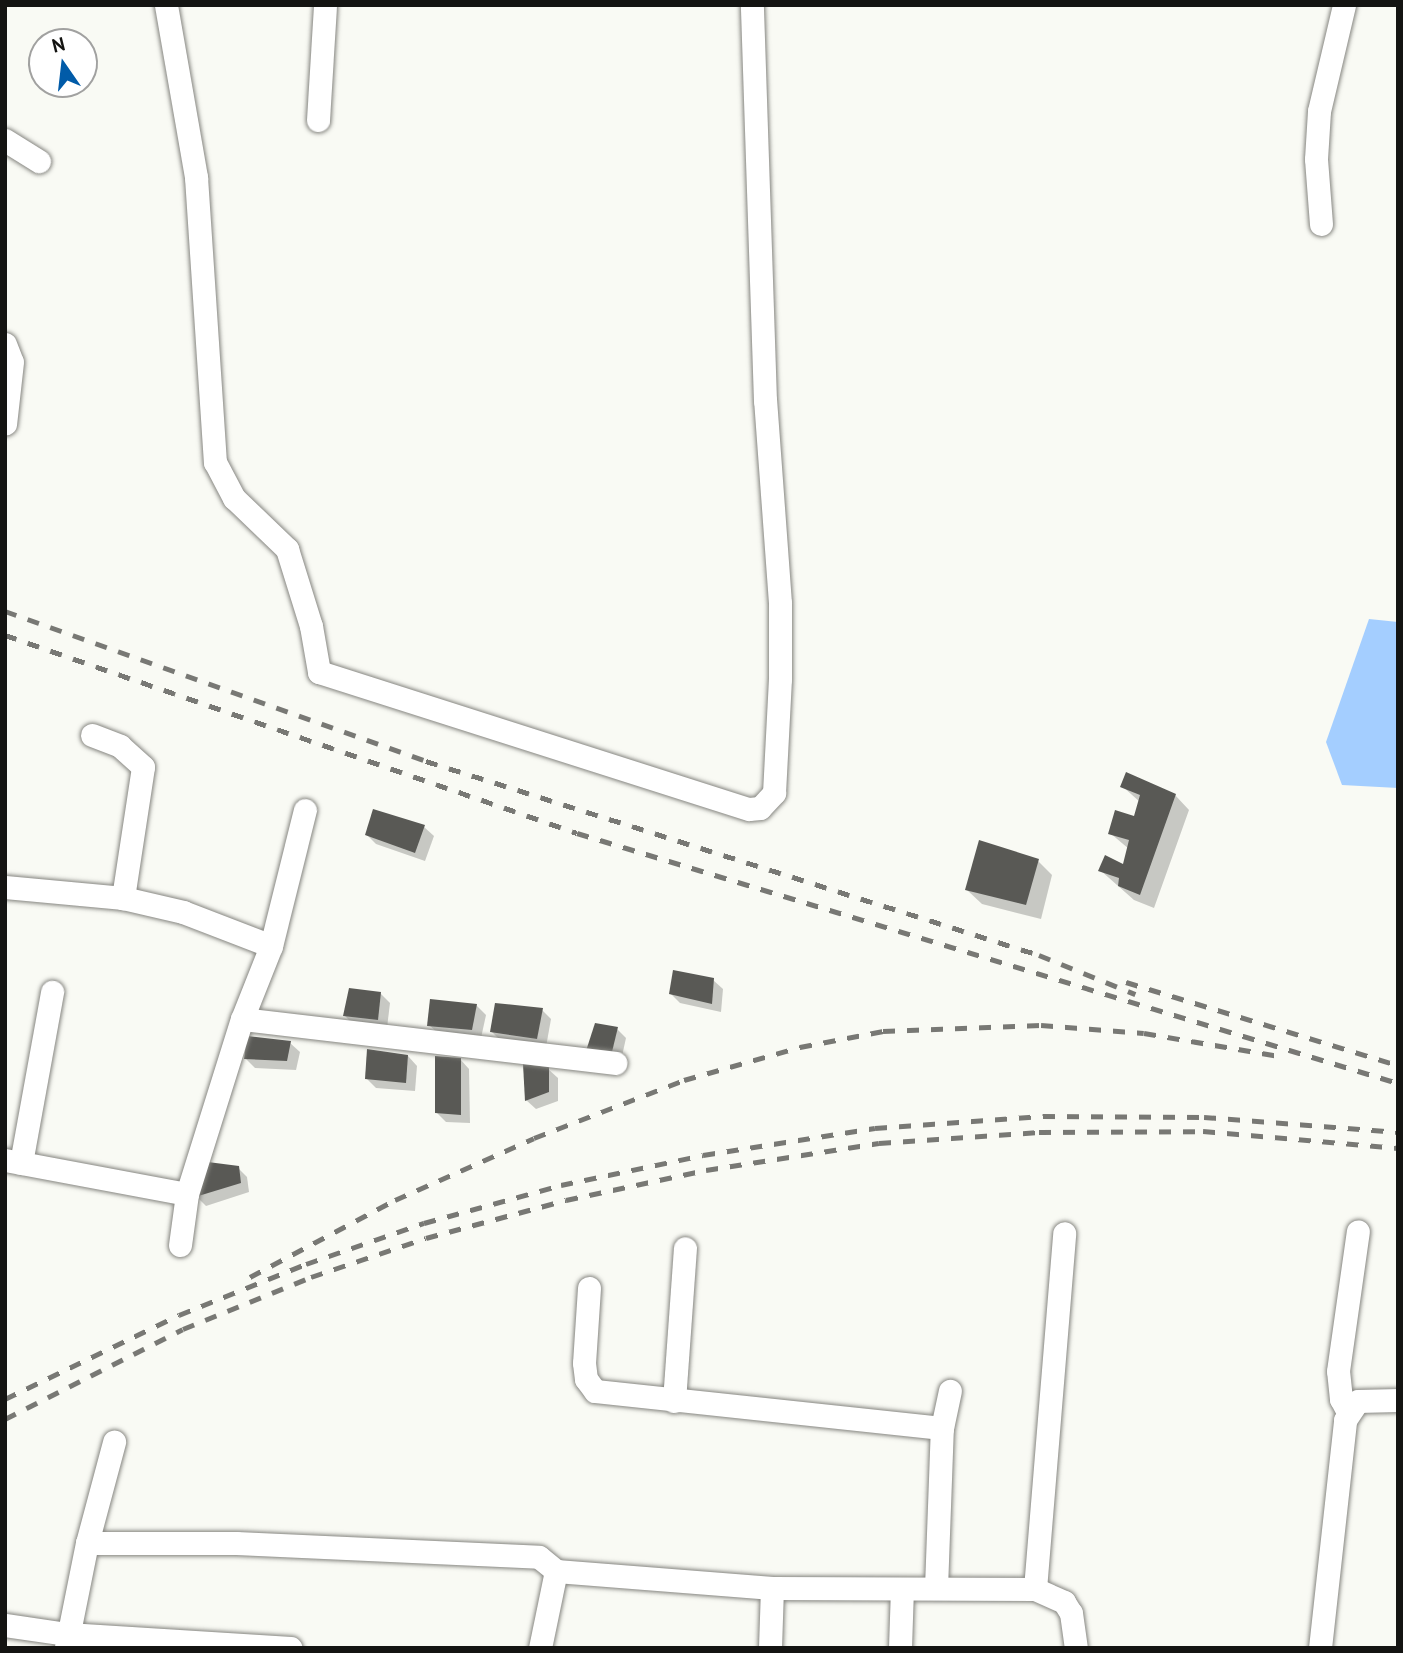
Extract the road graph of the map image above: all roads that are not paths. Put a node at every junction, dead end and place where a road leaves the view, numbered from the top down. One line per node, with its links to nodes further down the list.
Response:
1 (166, 5): 3 (street)
2 (325, 5): 5 (street)
3 (752, 5)
4 (1344, 5): 8 (street)
5 (318, 120)
6 (5, 140): 7 (street)
7 (39, 161)
8 (1321, 224)
9 (5, 344): 10 (street)
10 (7, 398): 11 (street)
11 (5, 424)
12 (92, 735): 15 (street)
13 (305, 810): 16 (street)
14 (5, 887): 15 (street)
15 (123, 898): 16 (street)
16 (271, 946): 18 (street)
17 (52, 992): 20 (street)
18 (242, 1018): 19 (street); 21 (street)
19 (615, 1063)
20 (13, 1161): 21 (street)
21 (187, 1194): 24 (street)
22 (1358, 1231): 30 (street)
23 (1064, 1233): 38 (street)
24 (180, 1245)
25 (685, 1248): 29 (street)
26 (589, 1288): 29 (street)
27 (950, 1391): 31 (street)
28 (1398, 1400): 30 (street)
29 (674, 1401): 31 (street)
30 (1348, 1412): 46 (street)
31 (942, 1428): 36 (street)
32 (114, 1442): 33 (street)
33 (87, 1543): 34 (street); 40 (street)
34 (556, 1571): 35 (street); 42 (street)
35 (772, 1588): 37 (street); 43 (street)
36 (936, 1588): 37 (street); 38 (street)
37 (902, 1589): 44 (street)
38 (1035, 1589): 45 (street)
39 (5, 1625): 40 (street)
40 (67, 1641): 41 (street)
41 (291, 1648)
42 (540, 1648)
43 (770, 1648)
44 (900, 1648)
45 (1076, 1648)
46 (1320, 1648)

